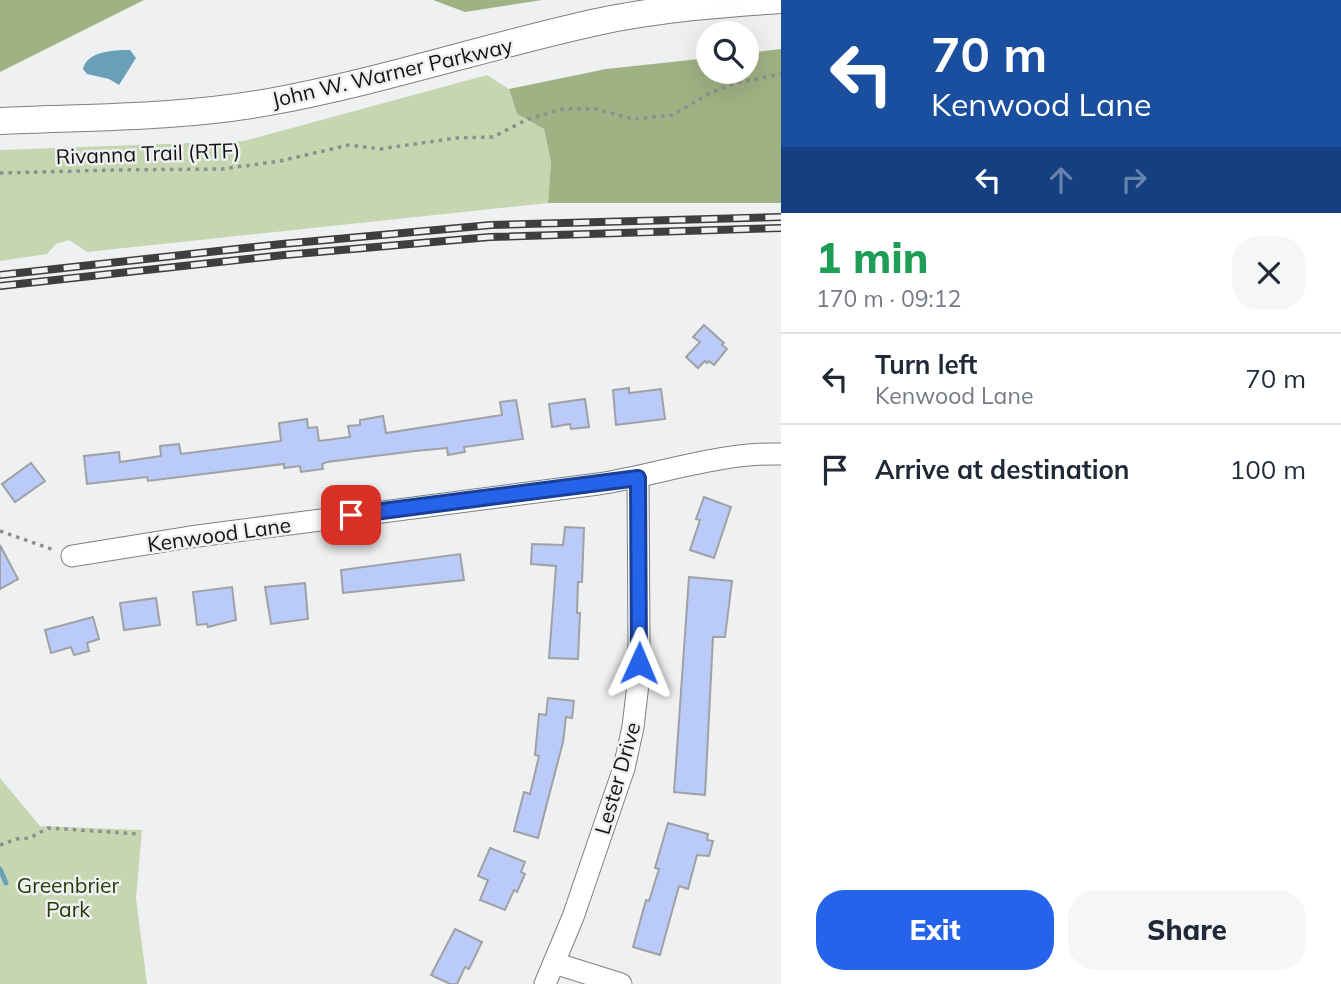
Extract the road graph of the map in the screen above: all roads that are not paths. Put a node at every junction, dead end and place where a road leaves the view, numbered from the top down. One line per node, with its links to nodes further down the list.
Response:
1 (781, 0): 2 (main road, John W. Warner Parkway)
2 (0, 121)
3 (781, 454): 4 (street, Kenwood Lane)
4 (638, 478): 5 (street, Kenwood Lane); 6 (street, Lester Drive)
5 (72, 556)
6 (554, 963): 7 (street, Lester Drive); 8 (street)
7 (545, 984)
8 (621, 984)

